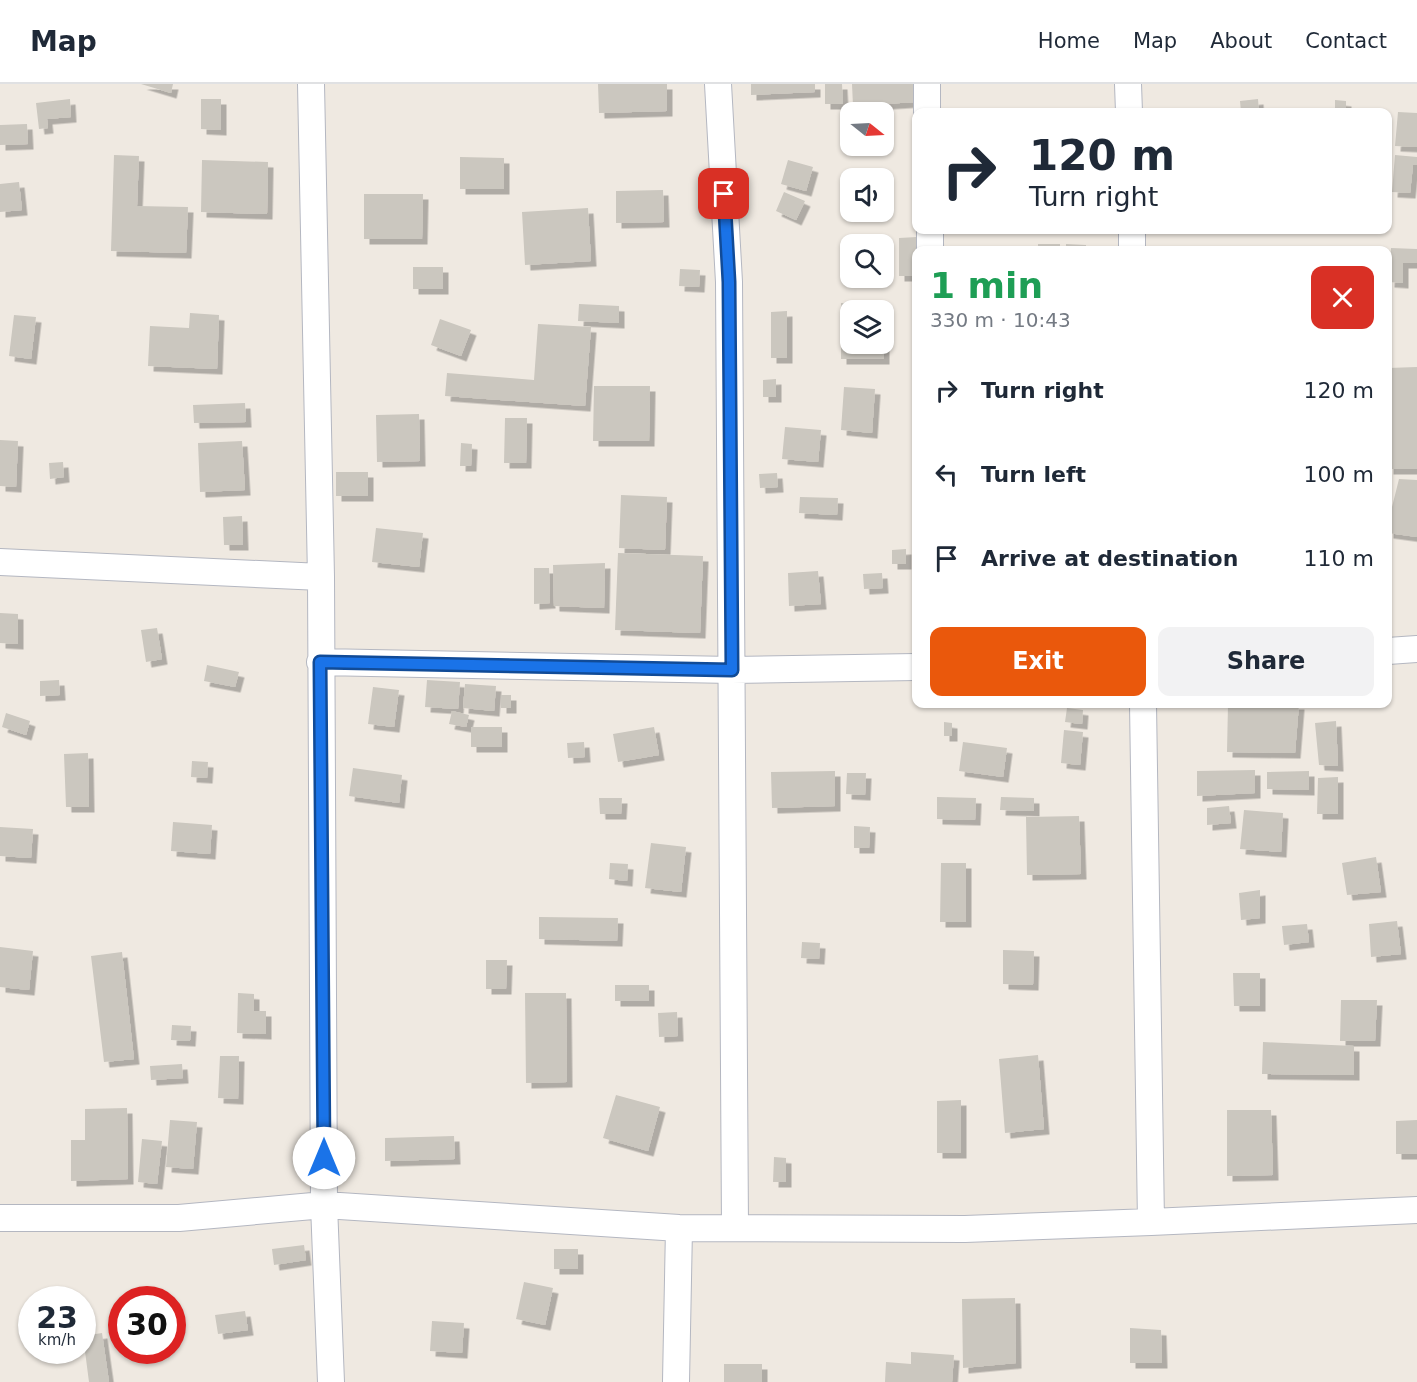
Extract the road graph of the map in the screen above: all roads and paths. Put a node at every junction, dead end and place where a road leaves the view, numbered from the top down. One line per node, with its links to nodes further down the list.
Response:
1 (311, 84): 8 (street)
2 (718, 84): 13 (street)
3 (927, 84): 5 (street)
4 (1128, 84): 6 (street)
5 (927, 108)
6 (1129, 108)
7 (0, 562): 8 (street)
8 (321, 577): 11 (street)
9 (1417, 649): 10 (street)
10 (1392, 651)
11 (320, 662): 13 (street); 15 (street)
12 (912, 667): 13 (street)
13 (732, 670): 19 (street)
14 (1143, 708): 18 (street)
15 (324, 1205): 17 (street); 20 (street); 21 (street)
16 (1417, 1209): 18 (street)
17 (0, 1218)
18 (1151, 1222): 19 (street)
19 (735, 1227): 20 (street)
20 (679, 1228): 22 (street)
21 (331, 1382)
22 (676, 1382)

